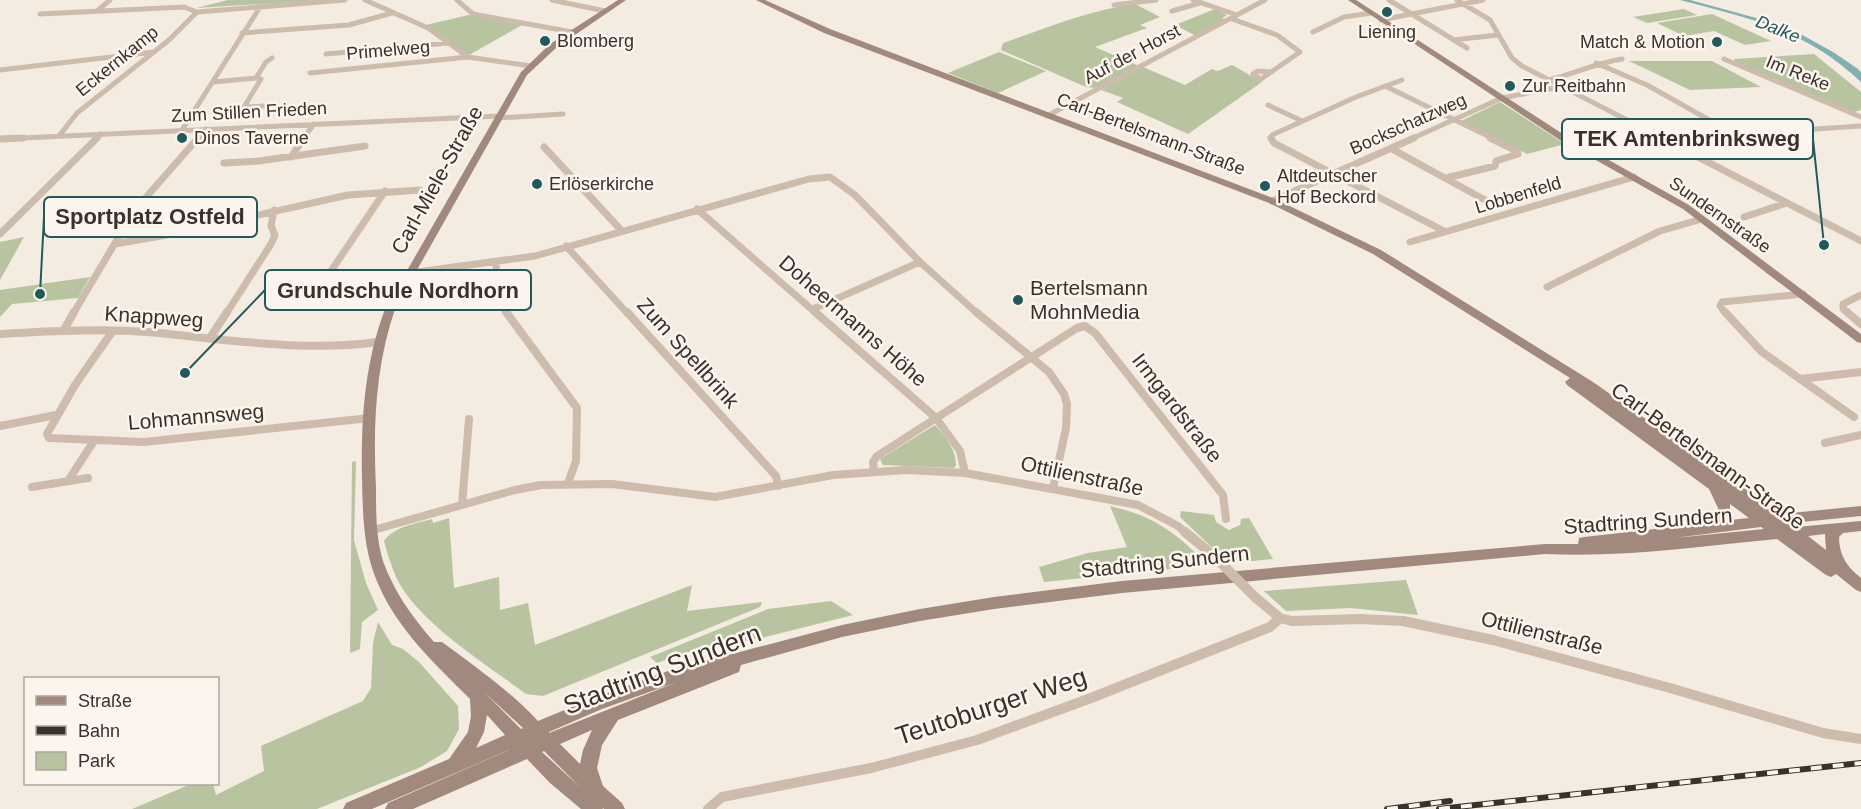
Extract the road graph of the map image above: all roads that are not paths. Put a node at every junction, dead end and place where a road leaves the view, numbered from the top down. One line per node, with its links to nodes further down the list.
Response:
1 (110, 0): 21 (street)
2 (345, 0): 19 (street)
3 (365, 0): 24 (street)
4 (457, 0): 30 (street)
5 (552, 0): 22 (street)
6 (623, 0): 22 (main road, Carl-Miele-Straße)
7 (751, 0): 43 (main road, Carl-Bertelsmann-Straße)
8 (759, 0): 43 (main road, Carl-Bertelsmann-Straße)
9 (1156, 0): 18 (street)
10 (1193, 0): 16 (street)
11 (1265, 0): 28 (street, Auf der Horst)
12 (1351, 0): 25 (main road, Sundernstraße)
13 (1389, 0): 27 (street)
14 (1457, 0): 17 (street)
15 (1483, 0): 17 (street)
16 (1201, 3): 20 (street); 28 (street)
17 (1466, 5): 27 (street); 33 (street)
18 (1114, 6)
19 (260, 7): 23 (street); 32 (street)
20 (1165, 8)
21 (96, 11): 23 (street); 26 (street)
22 (606, 11): 30 (main road, Carl-Miele-Straße)
23 (197, 12): 37 (street, Eckernkamp)
24 (392, 13): 32 (street); 35 (street)
25 (1371, 13): 29 (main road, Sundernstraße); 31 (street)
26 (40, 14)
27 (1413, 15): 29 (street); 34 (street)
28 (1233, 16): 47 (street); 61 (street, Auf der Horst)
29 (1381, 20): 55 (main road, Sundernstraße)
30 (572, 32): 45 (main road, Carl-Miele-Straße)
31 (1312, 32)
32 (242, 33): 52 (street)
33 (1498, 35): 34 (street); 51 (street)
34 (1453, 40): 36 (street)
35 (448, 43): 38 (street); 40 (street)
36 (1467, 48)
37 (154, 52): 46 (street); 71 (street, Eckernkamp)
38 (326, 54)
39 (272, 57): 49 (street)
40 (468, 57): 45 (street); 48 (street, Primelweg)
41 (1724, 59): 63 (street, Im Reke)
42 (1622, 60): 44 (street)
43 (904, 61): 61 (main road, Carl-Bertelsmann-Straße)
44 (1596, 63): 51 (street); 73 (street)
45 (531, 66): 62 (main road, Carl-Miele-Straße)
46 (0, 70)
47 (1271, 72)
48 (310, 73)
49 (256, 78): 52 (street); 59 (street)
50 (1402, 80): 53 (street)
51 (1547, 80): 54 (street)
52 (213, 82): 69 (street)
53 (1385, 86): 64 (street); 65 (street)
54 (1560, 87): 55 (street, Bockschatzweg); 77 (street)
55 (1502, 98): 64 (street, Bockschatzweg); 81 (main road, Sundernstraße)
56 (1268, 105): 65 (street)
57 (264, 106): 59 (street)
58 (234, 108): 59 (street)
59 (244, 108)
60 (563, 114): 62 (street, Zum Stillen Frieden)
61 (1047, 116): 85 (main road, Carl-Bertelsmann-Straße)
62 (498, 117): 66 (street, Zum Stillen Frieden); 101 (main road, Carl-Miele-Straße)
63 (1861, 117)
64 (1455, 120): 76 (street, Bockschatzweg); 82 (street)
65 (1302, 121): 80 (street)
66 (314, 124): 68 (street, Zum Stillen Frieden); 78 (street)
67 (1861, 126): 73 (street)
68 (206, 129): 69 (street, Zum Stillen Frieden); 97 (street)
69 (182, 130): 70 (street, Zum Stillen Frieden)
70 (101, 134): 71 (street, Zum Stillen Frieden); 94 (street)
71 (59, 136): 72 (street, Zum Stillen Frieden)
72 (0, 139)
73 (1744, 140): 77 (street)
74 (365, 146): 78 (street)
75 (544, 147): 92 (street)
76 (1392, 149): 80 (street, Bockschatzweg); 82 (street)
77 (1693, 155): 87 (street)
78 (291, 157): 79 (street)
79 (224, 163)
80 (1331, 174): 85 (street, Bockschatzweg); 93 (street)
81 (1634, 177): 91 (main road, Sundernstraße); 93 (street, Lobbenfeld)
82 (1446, 178): 86 (street)
83 (420, 190): 84 (street)
84 (385, 191): 89 (street); 102 (street)
85 (1272, 201): 114 (main road, Carl-Bertelsmann-Straße)
86 (1485, 201)
87 (1787, 203): 90 (street); 95 (street)
88 (698, 209): 92 (street); 99 (street); 106 (street, Doheermanns Höhe)
89 (274, 210): 97 (street); 111 (street)
90 (1744, 217)
91 (1702, 219): 103 (street); 104 (main road, Sundernstraße)
92 (621, 230): 98 (street)
93 (1444, 231): 96 (street, Lobbenfeld)
94 (0, 234)
95 (1861, 241)
96 (1410, 242)
97 (114, 244): 108 (street)
98 (566, 246): 100 (street); 133 (street, Zum Spellbrink)
99 (920, 262): 106 (street); 115 (street)
100 (496, 263): 101 (street); 131 (street)
101 (410, 273): 113 (main road, Carl-Miele-Straße)
102 (327, 277)
103 (1547, 287)
104 (1803, 294): 112 (main road, Sundernstraße); 117 (street)
105 (1861, 296): 107 (street)
106 (813, 309): 121 (street, Doheermanns Höhe)
107 (1861, 324)
108 (64, 330): 109 (street, Knappweg); 110 (street, Knappweg)
109 (112, 332): 111 (street, Knappweg); 118 (street, Lohmannsweg)
110 (0, 334)
111 (210, 338): 113 (street, Knappweg)
112 (1861, 339)
113 (377, 342): 120 (main road, Carl-Miele-Straße)
114 (1532, 351): 132 (main road, Carl-Bertelsmann-Straße); 142 (main road, Carl-Bertelsmann-Straße)
115 (1032, 356): 121 (street); 135 (street); 138 (street, Irmgardstraße)
116 (1861, 372): 117 (street)
117 (1800, 379): 119 (street)
118 (56, 415): 123 (street); 125 (street, Lohmannsweg)
119 (1854, 417)
120 (370, 418): 125 (street, Lohmannsweg); 144 (main road, Carl-Miele-Straße)
121 (936, 418): 127 (street); 128 (street, Doheermanns Höhe)
122 (469, 419): 136 (street)
123 (0, 426)
124 (1861, 435): 126 (street)
125 (94, 441): 130 (street)
126 (1825, 443)
127 (873, 471): 128 (street, Ottilienstraße); 133 (street, Ottilienstraße)
128 (965, 473): 135 (street, Ottilienstraße)
129 (88, 478): 130 (street)
130 (68, 481): 134 (street)
131 (568, 483): 133 (street, Ottilienstraße); 136 (street, Ottilienstraße)
132 (1711, 483): 139 (main road, Carl-Bertelsmann-Straße); 141 (main road)
133 (778, 486)
134 (32, 487)
135 (1053, 488): 150 (street, Ottilienstraße, bridge)
136 (462, 505): 144 (street, Ottilienstraße)
137 (1861, 511): 142 (main road, Stadtring Sundern)
138 (1226, 519)
139 (1764, 521): 141 (main road, Stadtring Sundern); 142 (main road, Carl-Bertelsmann-Straße)
140 (1861, 526): 143 (main road, Stadtring Sundern)
141 (1722, 527): 146 (main road, Stadtring Sundern)
142 (1780, 527): 145 (main road, Stadtring Sundern); 146 (main road, Stadtring Sundern); 149 (main road, Carl-Bertelsmann-Straße)
143 (1838, 529): 145 (main road, Stadtring Sundern); 147 (main road)
144 (370, 531): 151 (main road, Carl-Miele-Straße)
145 (1796, 533): 147 (main road, Carl-Bertelsmann-Straße)
146 (1545, 549): 152 (main road, Stadtring Sundern)
147 (1844, 572): 148 (main road, Carl-Bertelsmann-Straße)
148 (1861, 586)
149 (1861, 593)
150 (1281, 618): 156 (street, Ottilienstraße); 163 (street, Teutoburger Weg)
151 (417, 632): 153 (main road, Carl-Miele-Straße); 155 (main road, Carl-Miele-Straße)
152 (794, 645): 154 (main road, Stadtring Sundern); 155 (main road, Stadtring Sundern)
153 (478, 696): 157 (main road, Carl-Miele-Straße); 158 (main road)
154 (612, 715): 155 (main road, Stadtring Sundern); 159 (main road)
155 (542, 736): 157 (main road); 159 (main road, Carl-Miele-Straße)
156 (1861, 739)
157 (524, 744): 158 (main road); 159 (main road, Carl-Miele-Straße); 161 (main road)
158 (454, 766): 160 (main road)
159 (599, 802): 162 (main road, Carl-Miele-Straße)
160 (352, 809)
161 (394, 809)
162 (616, 809)
163 (708, 809)

